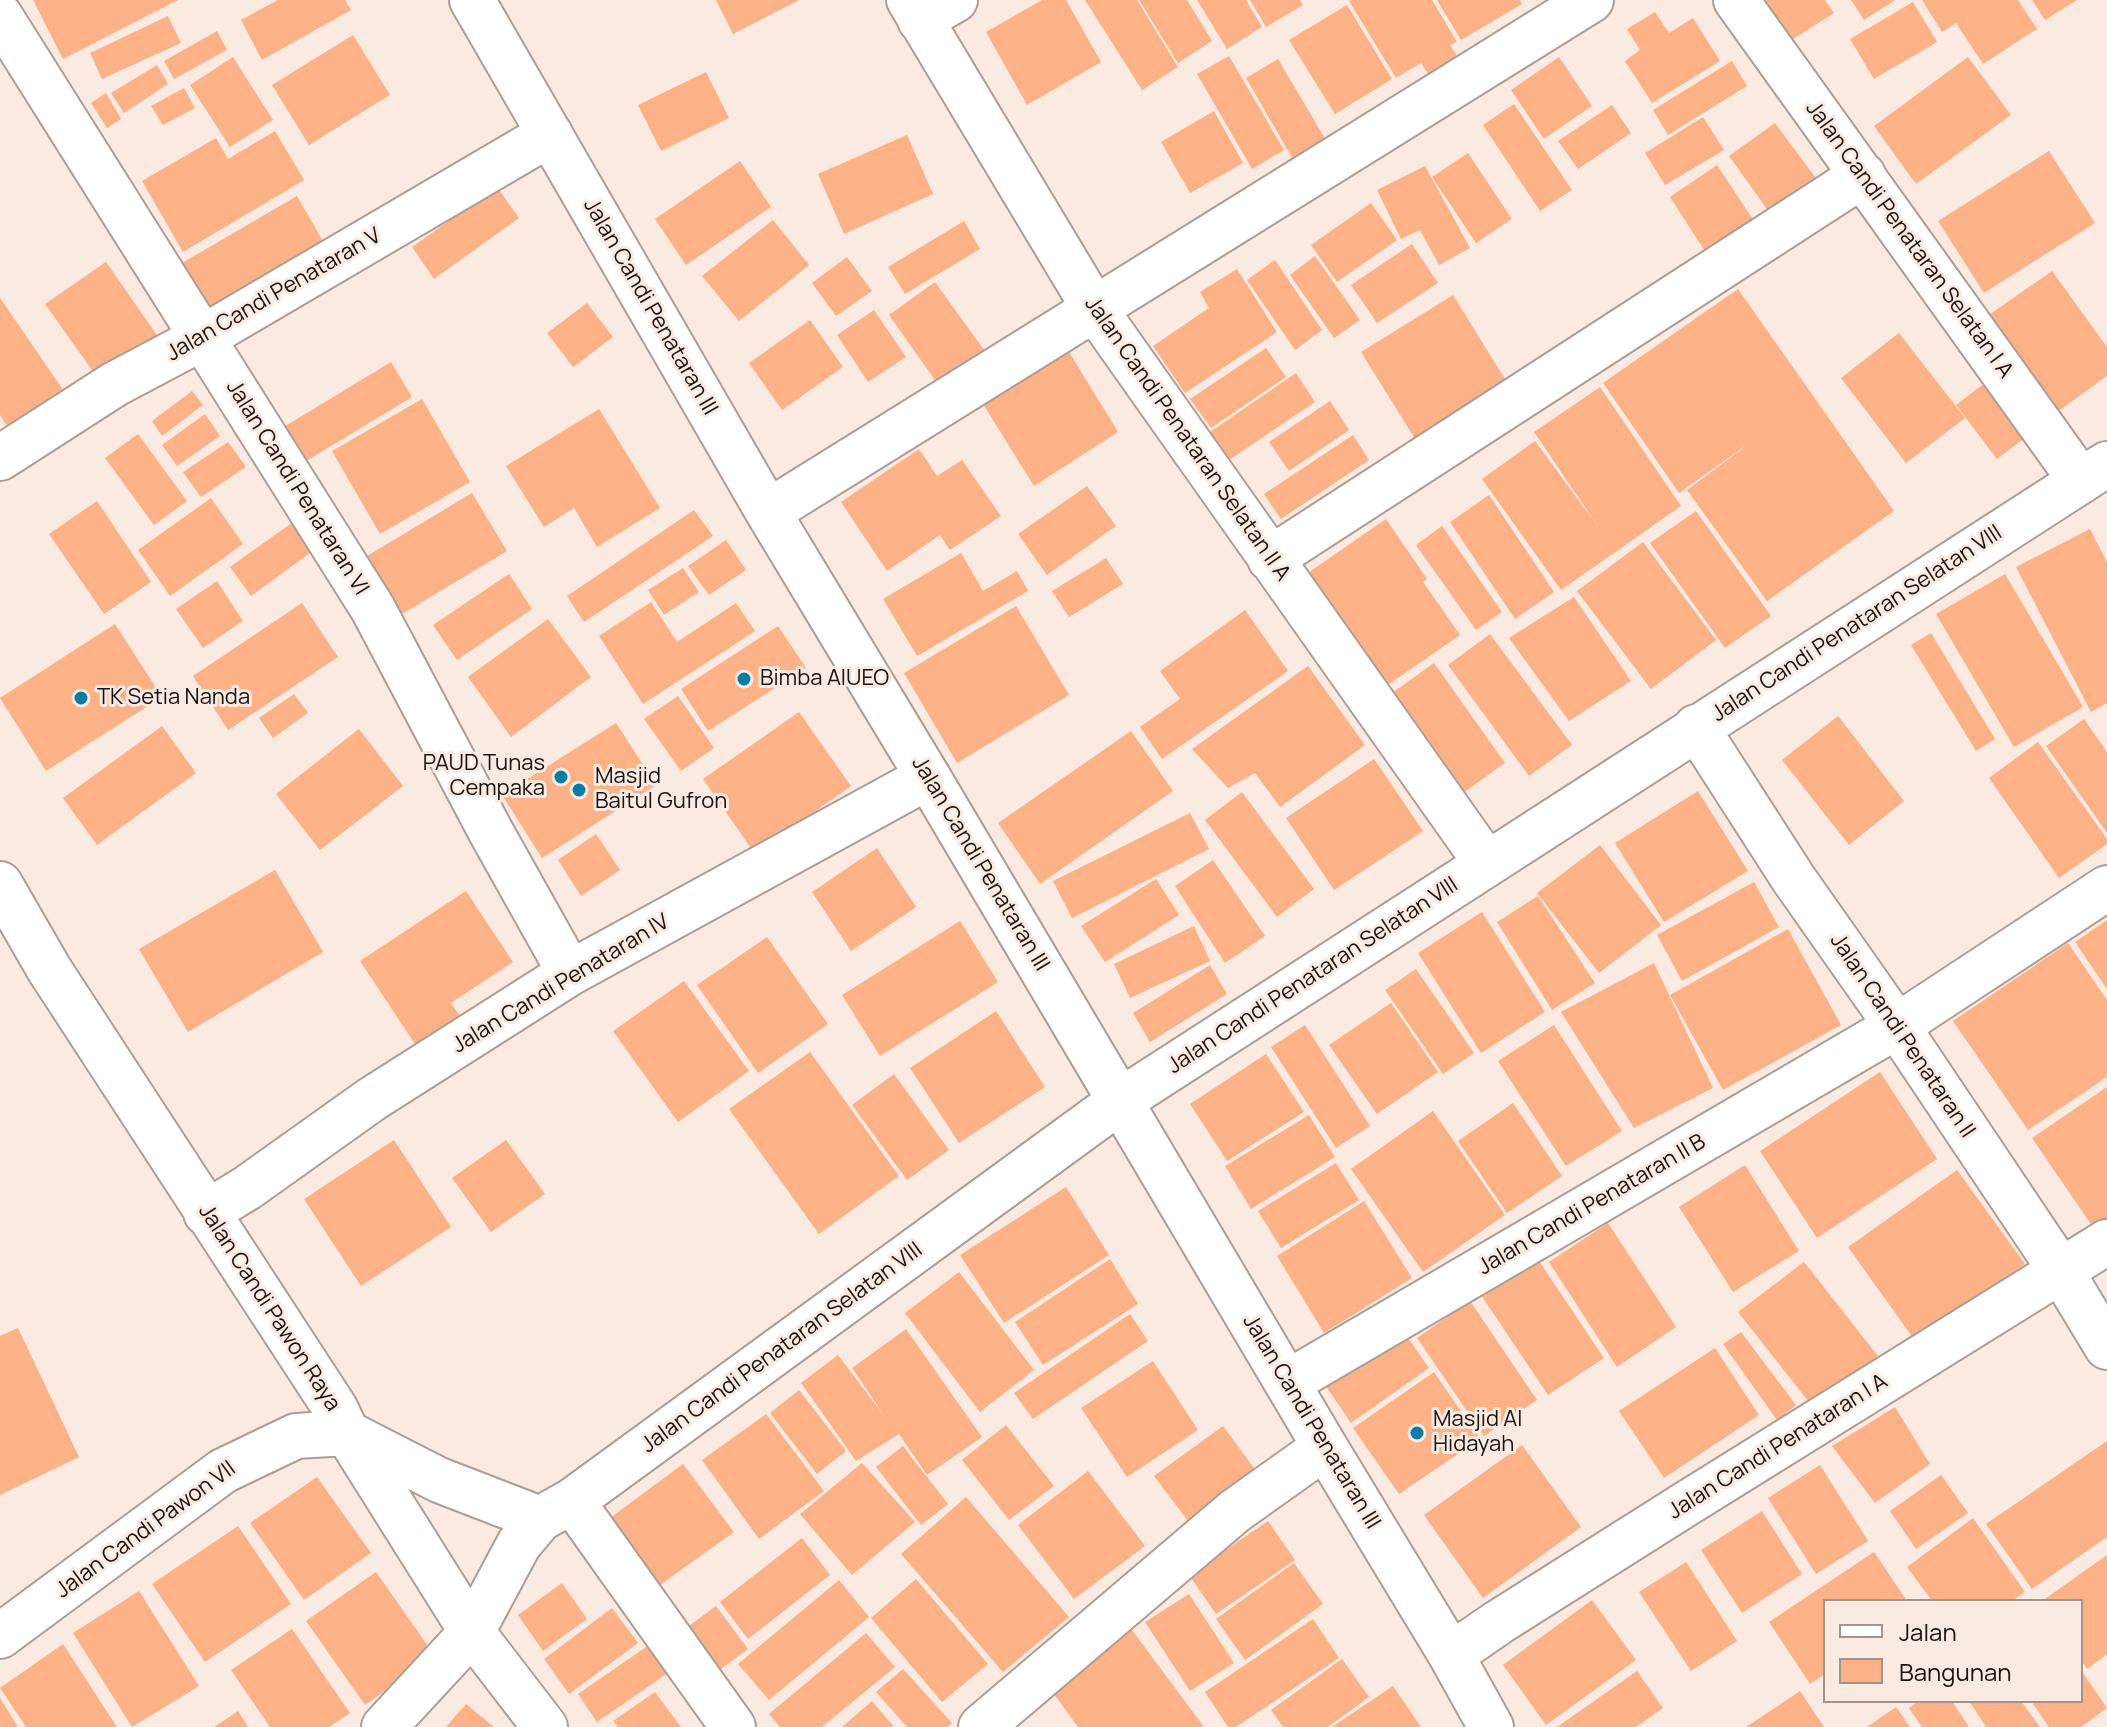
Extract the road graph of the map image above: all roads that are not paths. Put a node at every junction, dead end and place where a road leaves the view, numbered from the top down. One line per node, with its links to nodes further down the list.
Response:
1 (472, 0): 6 (street, Jalan Candi Penataran III)
2 (1591, 0): 8 (street)
3 (1736, 0): 7 (street, Jalan Candi Penataran Selatan I A)
4 (928, 7): 8 (street, Jalan Candi Penataran Selatan II A)
5 (0, 16): 9 (street, Jalan Candi Penataran VI)
6 (550, 134): 9 (street, Jalan Candi Penataran V); 12 (street, Jalan Candi Penataran III)
7 (1863, 175): 11 (street, Jalan Candi Penataran Selatan I A); 13 (street)
8 (1094, 308): 12 (street); 13 (street, Jalan Candi Penataran Selatan II A)
9 (202, 338): 10 (street, Jalan Candi Penataran V); 19 (street, Jalan Candi Penataran VI)
10 (0, 458)
11 (2094, 472): 14 (street, Jalan Candi Penataran Selatan VIII)
12 (768, 512): 15 (street, Jalan Candi Penataran III)
13 (1270, 559): 16 (street, Jalan Candi Penataran Selatan II A)
14 (1696, 727): 16 (street, Jalan Candi Penataran Selatan VIII); 20 (street, Jalan Candi Penataran II)
15 (928, 777): 19 (street, Jalan Candi Penataran IV); 21 (street, Jalan Candi Penataran III)
16 (1487, 864): 21 (street, Jalan Candi Penataran Selatan VIII)
17 (0, 884): 22 (street, Jalan Candi Pawon Raya)
18 (2107, 888): 20 (street, Jalan Candi Penataran II B)
19 (570, 973): 22 (street, Jalan Candi Penataran IV)
20 (1897, 1026): 24 (street, Jalan Candi Penataran II); 26 (street, Jalan Candi Penataran II B)
21 (1120, 1101): 26 (street, Jalan Candi Penataran III); 29 (street, Jalan Candi Penataran Selatan VIII)
22 (206, 1213): 27 (street, Jalan Candi Pawon Raya)
23 (2107, 1242): 24 (street, Jalan Candi Penataran I A)
24 (2061, 1271): 25 (street, Jalan Candi Penataran II); 32 (street, Jalan Candi Penataran I A)
25 (2107, 1347)
26 (1287, 1383): 28 (street, Jalan Candi Penataran III)
27 (347, 1433): 29 (street); 30 (street, Jalan Candi Pawon Raya); 31 (street, Jalan Candi Pawon VII)
28 (1325, 1447): 32 (street, Jalan Candi Penataran III); 36 (street)
29 (556, 1510): 30 (street, Jalan Candi Penataran Selatan VIII); 35 (street)
30 (472, 1632): 33 (street, Jalan Candi Penataran Selatan VIII); 34 (street, Jalan Candi Pawon Raya)
31 (0, 1636)
32 (1451, 1655): 37 (street, Jalan Candi Penataran III)
33 (384, 1727)
34 (545, 1727)
35 (733, 1727)
36 (981, 1727)
37 (1491, 1727)

